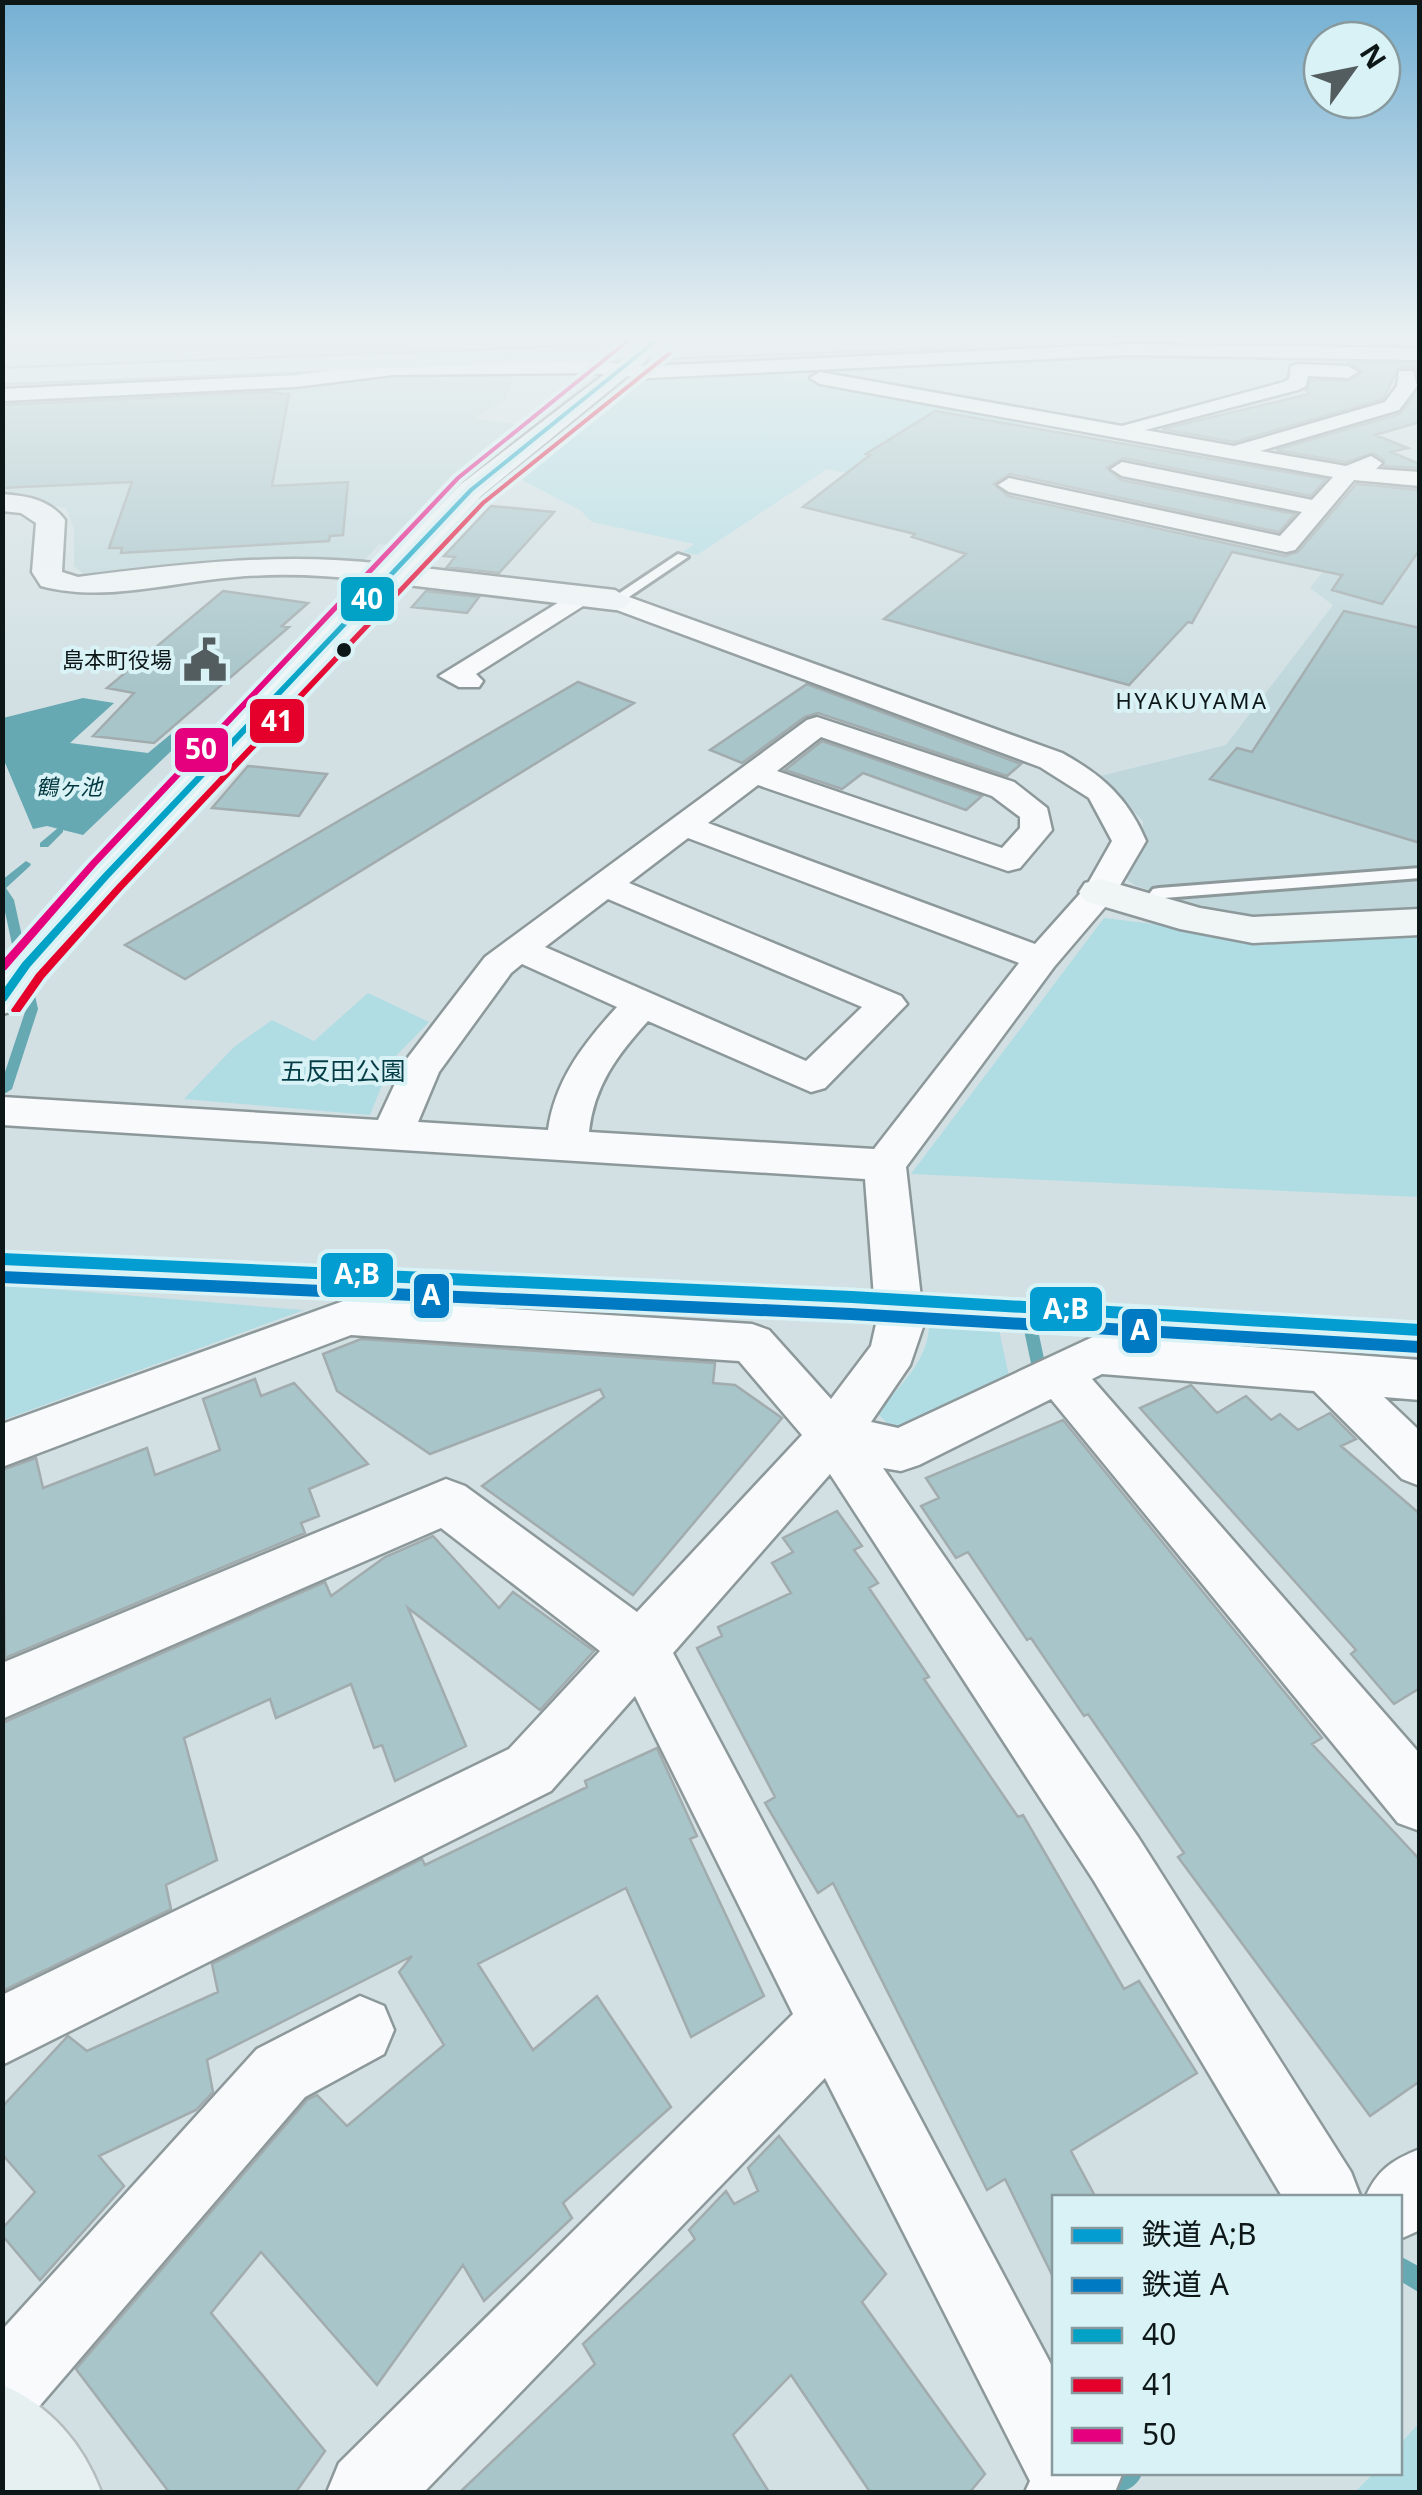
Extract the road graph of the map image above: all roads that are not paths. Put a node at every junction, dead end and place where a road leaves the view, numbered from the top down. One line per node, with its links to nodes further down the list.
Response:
1 (514, 455): 13 (street)
2 (1045, 455): 9 (street)
3 (1138, 455): 6 (street)
4 (1249, 455): 7 (street)
5 (1399, 455): 7 (street)
6 (1122, 469): 9 (street); 11 (street)
7 (1348, 474): 8 (street); 11 (street)
8 (1420, 479)
9 (1088, 501): 11 (street)
10 (2, 502): 13 (street)
11 (1318, 508)
12 (682, 558): 15 (lane)
13 (389, 574): 14 (street); 26 (street)
14 (582, 596): 15 (street); 16 (street)
15 (616, 600): 21 (street)
16 (452, 676)
17 (753, 774): 17 (street); 18 (street)
18 (684, 825): 20 (street); 25 (street)
19 (1420, 873): 22 (lane)
20 (604, 885): 24 (street); 27 (street)
21 (1100, 892): 22 (street); 25 (street)
22 (1148, 906): 23 (street)
23 (1420, 922)
24 (518, 949): 27 (street); 29 (street)
25 (1042, 959): 31 (street)
26 (2, 1000)
27 (642, 1004): 30 (street)
28 (2, 1112): 29 (street)
29 (392, 1134): 30 (street)
30 (567, 1145): 31 (street)
31 (885, 1165): 35 (street)
32 (1058, 1374): 33 (street); 35 (street); 40 (street)
33 (1328, 1374): 34 (street); 37 (street)
34 (1420, 1380)
35 (833, 1436): 36 (street); 38 (street); 44 (street)
36 (2, 1446)
37 (1420, 1464)
38 (640, 1648): 39 (street); 41 (street); 43 (street)
39 (2, 1690)
40 (1420, 1800)
41 (832, 2022): 47 (street); 49 (street)
42 (360, 2030): 45 (street)
43 (2, 2031)
44 (1323, 2195)
45 (2, 2389)
46 (2, 2434): 48 (main road)
47 (1052, 2443)
48 (51, 2492)
49 (368, 2492)

